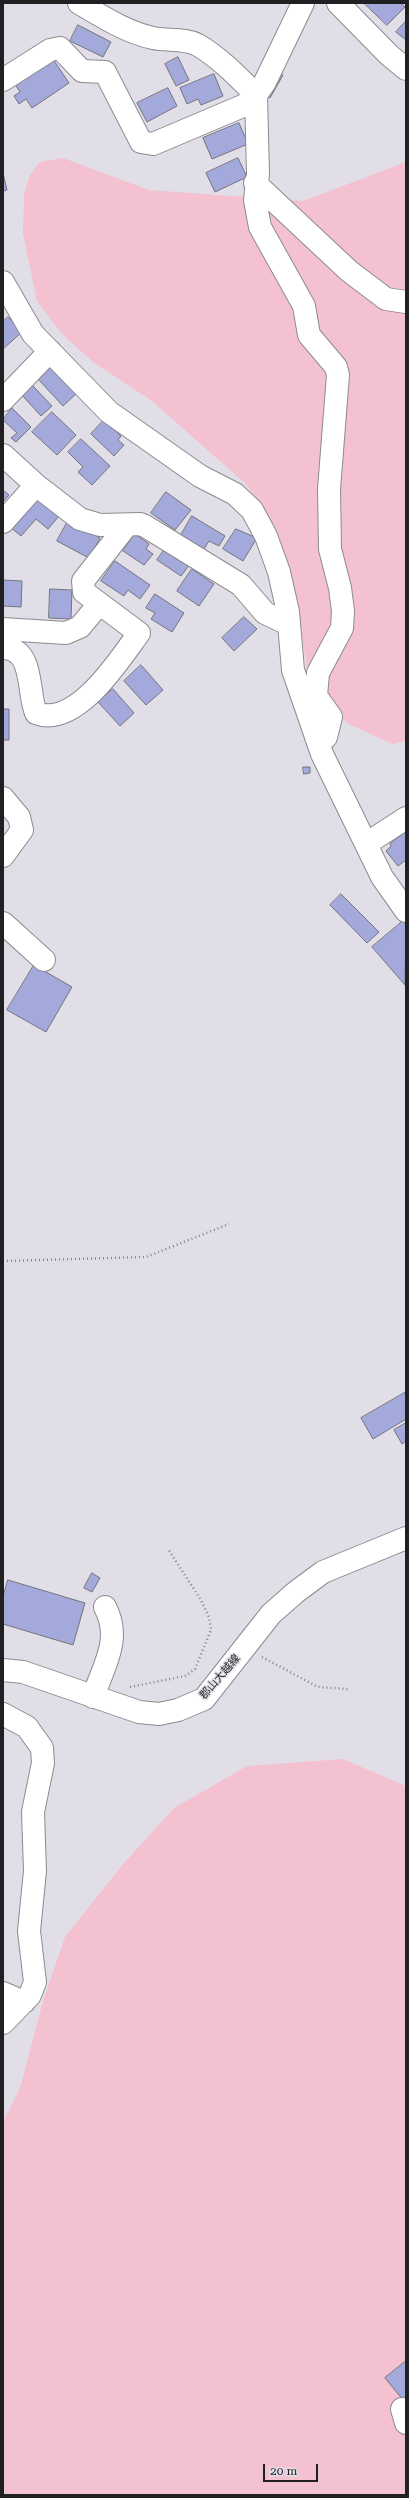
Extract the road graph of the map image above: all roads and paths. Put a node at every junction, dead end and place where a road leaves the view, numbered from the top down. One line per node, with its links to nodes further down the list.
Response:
1 (79, 3): 6 (street)
2 (303, 3): 6 (street)
3 (338, 3): 4 (street)
4 (406, 69)
5 (3, 80): 6 (street)
6 (256, 95): 7 (street)
7 (255, 183): 9 (street); 20 (street)
8 (3, 282): 10 (street)
9 (406, 302)
10 (50, 351): 11 (street); 17 (street)
11 (3, 400)
12 (3, 455): 13 (street)
13 (36, 485): 14 (street); 15 (street)
14 (3, 522)
15 (127, 525): 16 (street); 17 (street)
16 (99, 604): 18 (street); 19 (street)
17 (288, 624): 20 (street)
18 (3, 629)
19 (3, 648)
20 (319, 744): 23 (street)
21 (3, 798): 24 (street)
22 (406, 818): 23 (street)
23 (366, 844): 25 (street)
24 (3, 856)
25 (406, 911)
26 (3, 923): 27 (street)
27 (44, 960)
28 (229, 1224): 29 (path)
29 (3, 1261)
30 (406, 1538): 33 (street, 郡山大越線)
31 (168, 1549): 36 (path)
32 (105, 1607): 36 (street)
33 (246, 1647): 35 (path); 36 (street, 郡山大越線)
34 (3, 1670): 36 (street, 郡山大越線)
35 (348, 1689)
36 (101, 1699)
37 (3, 1714): 39 (street)
38 (3, 1993): 39 (street)
39 (24, 2002): 40 (street)
40 (3, 2024)

